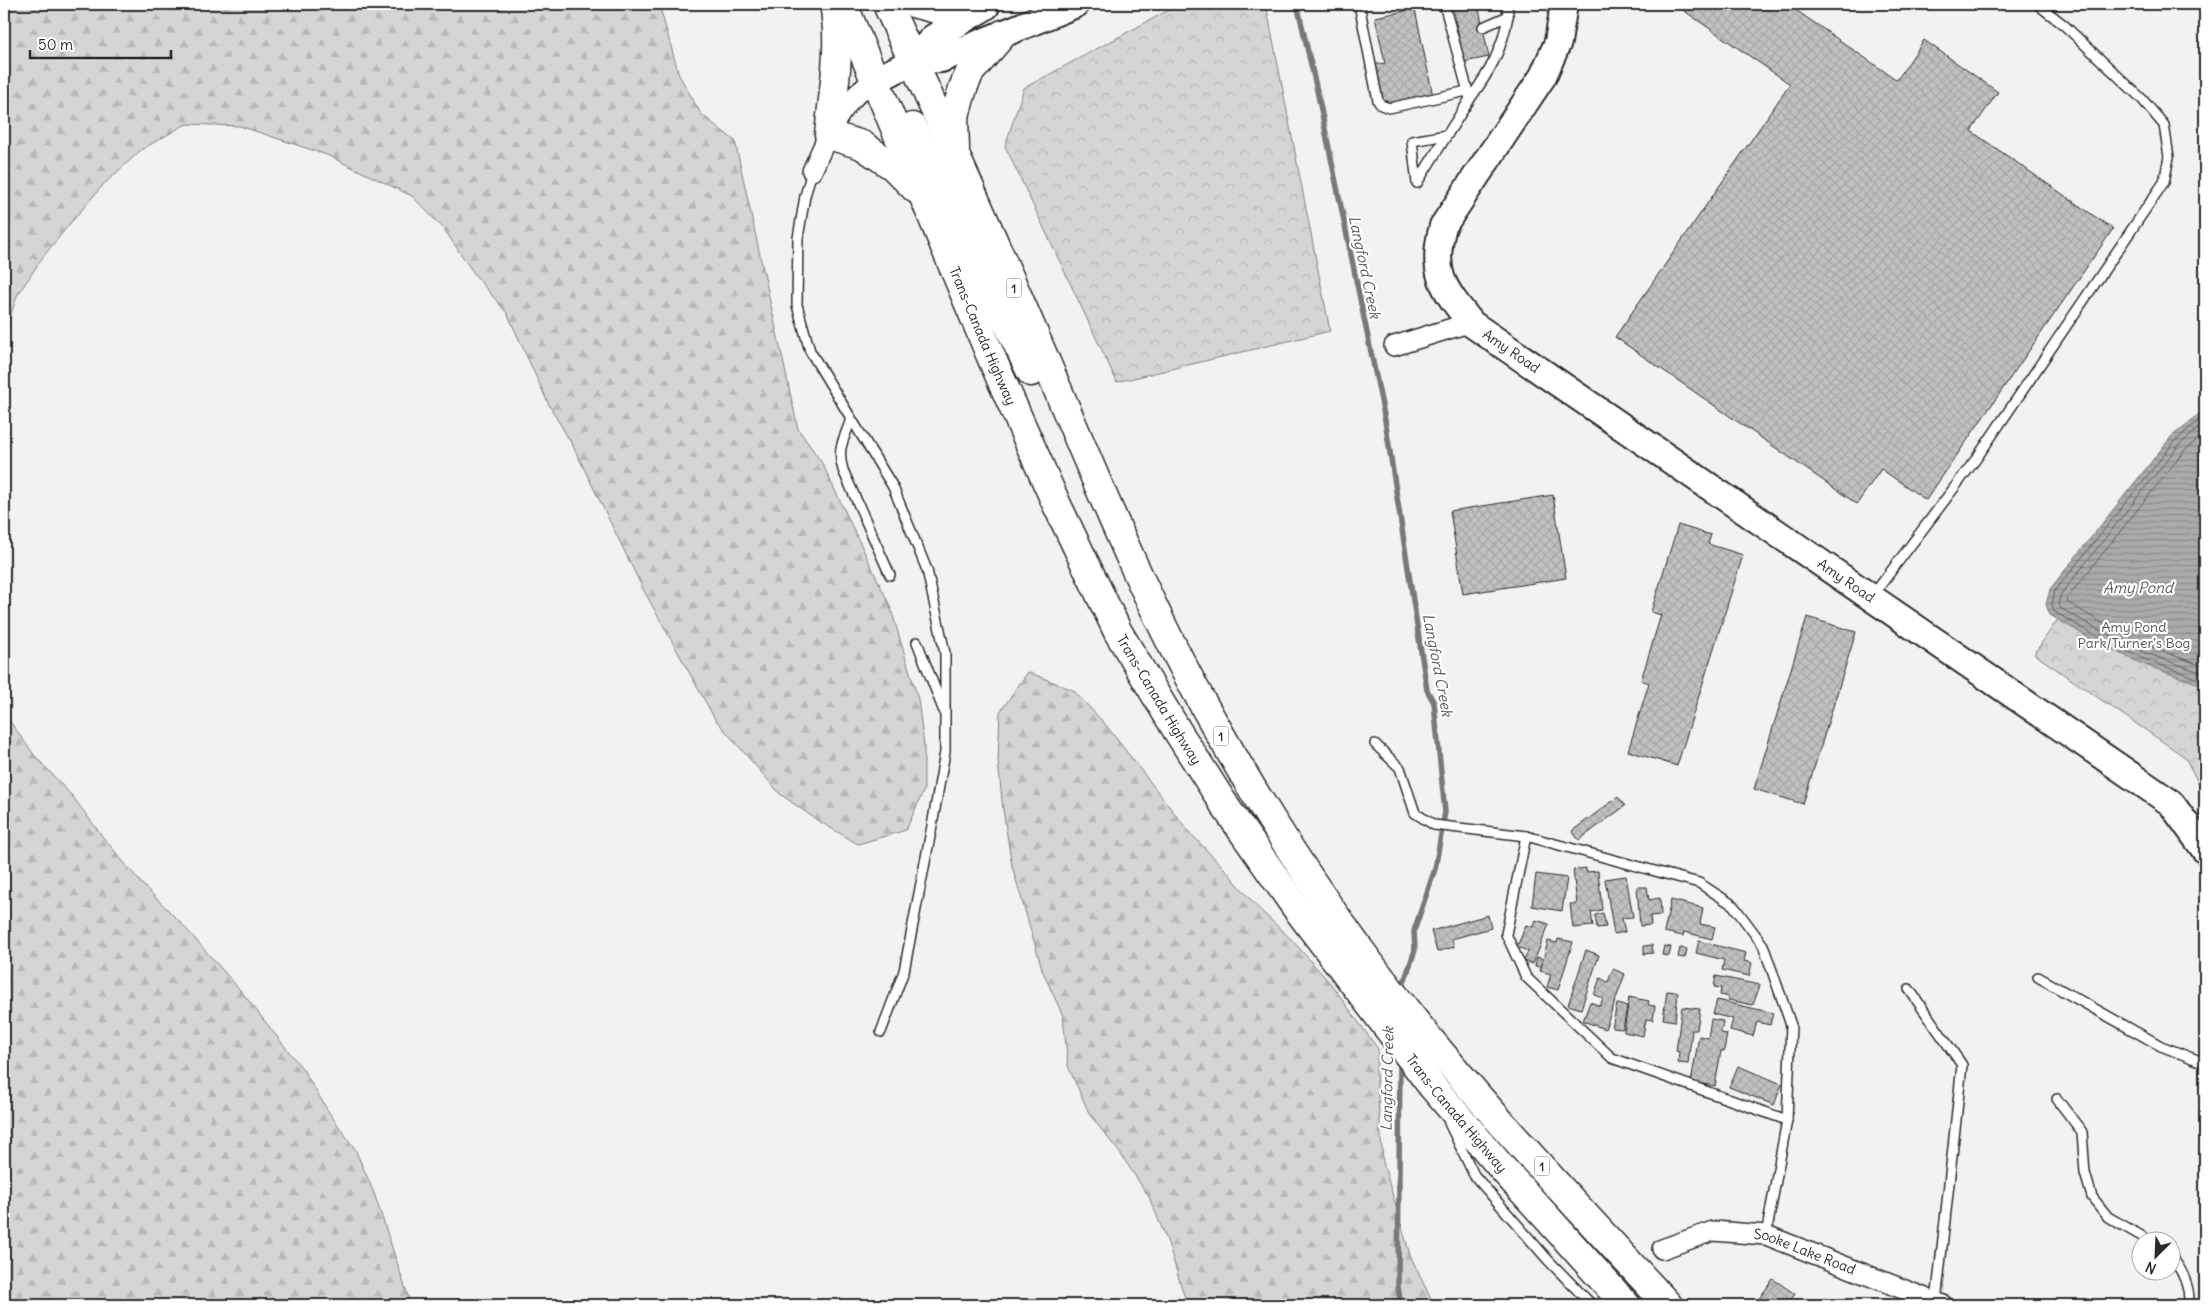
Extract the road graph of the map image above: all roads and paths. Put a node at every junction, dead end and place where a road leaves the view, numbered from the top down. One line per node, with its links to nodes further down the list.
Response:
1 (834, 4): 18 (highway)
2 (843, 4): 16 (highway, Trans-Canada Highway / 1)
3 (887, 4): 15 (highway, Trans-Canada Highway / 1)
4 (916, 4): 11 (highway)
5 (1076, 4): 14 (street)
6 (1359, 4): 17 (lane)
7 (1444, 4): 17 (lane)
8 (1507, 4): 12 (lane)
9 (1564, 4): 23 (street, Amy Road)
10 (2037, 4): 28 (lane)
11 (985, 6): 15 (street)
12 (1508, 16): 13 (lane); 17 (lane)
13 (1483, 27)
14 (1003, 34): 15 (street); 20 (highway)
15 (913, 60): 16 (street); 20 (highway, Trans-Canada Highway / 1)
16 (876, 80): 18 (street); 22 (highway, Trans-Canada Highway / 1); 26 (highway)
17 (1469, 95): 19 (lane)
18 (829, 135): 21 (street); 22 (highway)
19 (1447, 135): 19 (lane)
20 (956, 154): 26 (highway, Trans-Canada Highway / 1)
21 (812, 171): 25 (lane)
22 (923, 196): 39 (highway, Trans-Canada Highway / 1)
23 (1472, 324): 24 (street, Amy Road); 28 (street, Amy Road)
24 (1394, 346)
25 (851, 418): 27 (lane); 30 (lane)
26 (1071, 421): 36 (highway, Trans-Canada Highway / 1)
27 (890, 575)
28 (1871, 597): 33 (street, Amy Road)
29 (916, 642): 30 (lane)
30 (945, 713): 37 (lane)
31 (1375, 744): 32 (lane)
32 (1526, 836): 41 (lane); 41 (lane)
33 (2205, 850)
34 (2038, 977): 38 (lane)
35 (1909, 989): 46 (lane)
36 (1417, 1024): 49 (highway); 50 (highway, Trans-Canada Highway / 1)
37 (881, 1032)
38 (2205, 1063)
39 (1432, 1086): 47 (lane); 48 (highway, Trans-Canada Highway / 1)
40 (2057, 1098): 42 (lane)
41 (1787, 1120): 43 (lane)
42 (2134, 1232)
43 (1766, 1235): 44 (street, Sooke Lake Road); 46 (street, Sooke Lake Road)
44 (1662, 1249)
45 (2182, 1274): 51 (lane)
46 (1939, 1304)
47 (1592, 1305)
48 (1626, 1305)
49 (1646, 1305)
50 (1668, 1305)
51 (2189, 1305)

